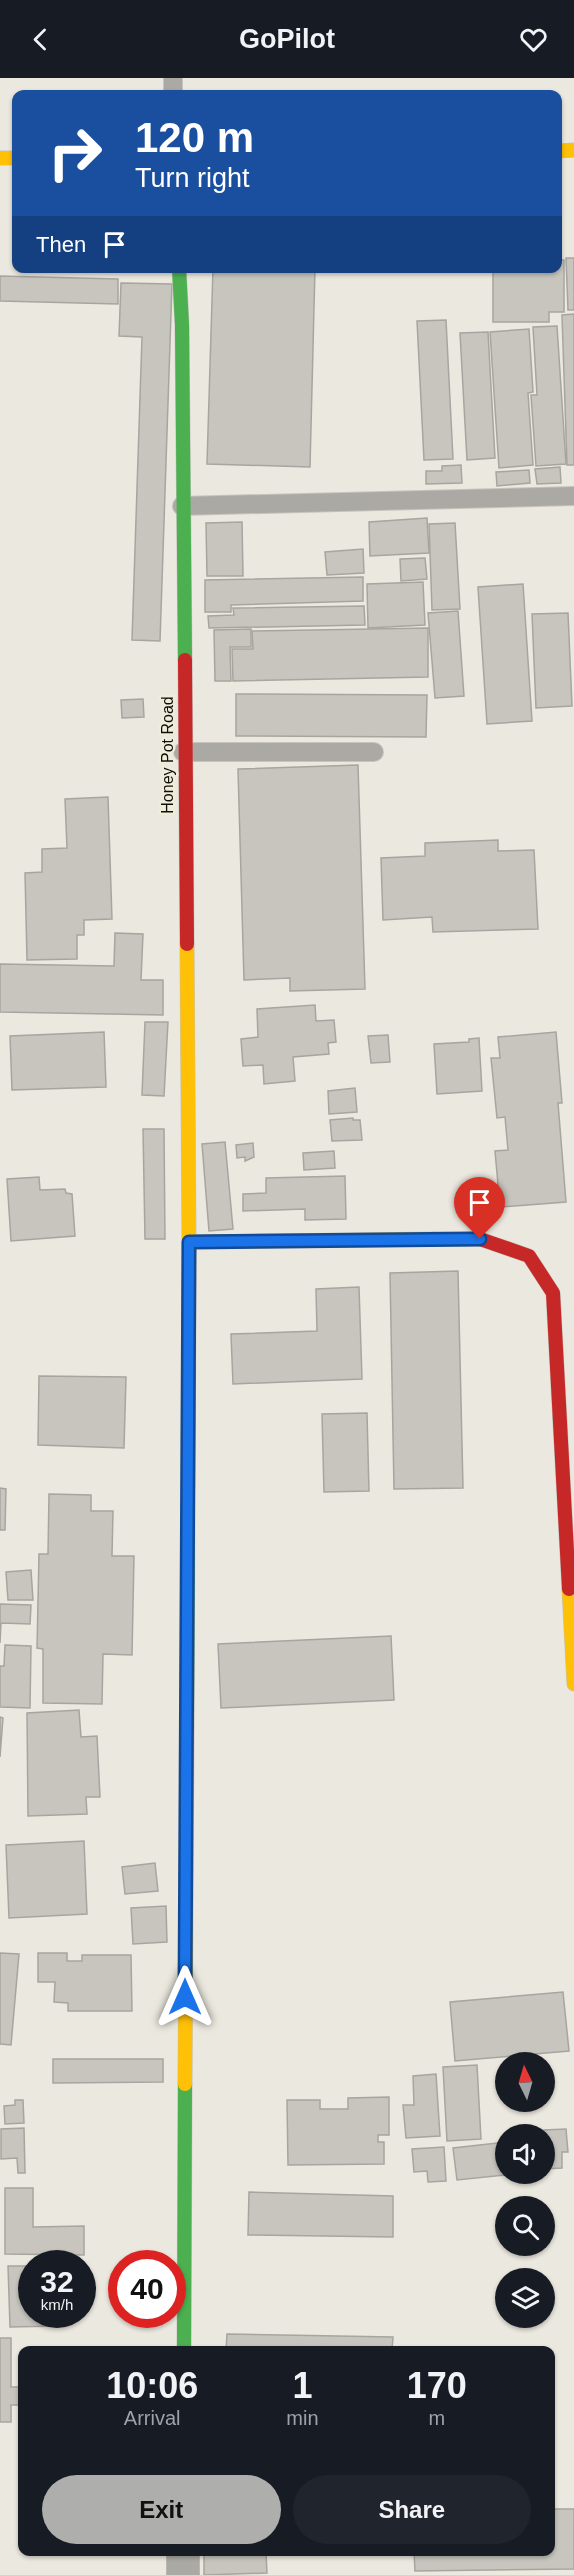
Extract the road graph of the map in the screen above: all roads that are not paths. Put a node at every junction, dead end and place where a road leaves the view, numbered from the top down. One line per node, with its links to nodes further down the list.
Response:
1 (179, 273): 3 (main road, Honey Pot Road)
2 (574, 496): 3 (lane)
3 (182, 506): 4 (main road, Honey Pot Road)
4 (183, 752): 5 (lane); 6 (main road, Honey Pot Road)
5 (374, 752)
6 (189, 1242): 7 (main road); 8 (main road, Honey Pot Road)
7 (574, 1684)
8 (184, 2346)
9 (183, 2556): 10 (street)
10 (183, 2575)

